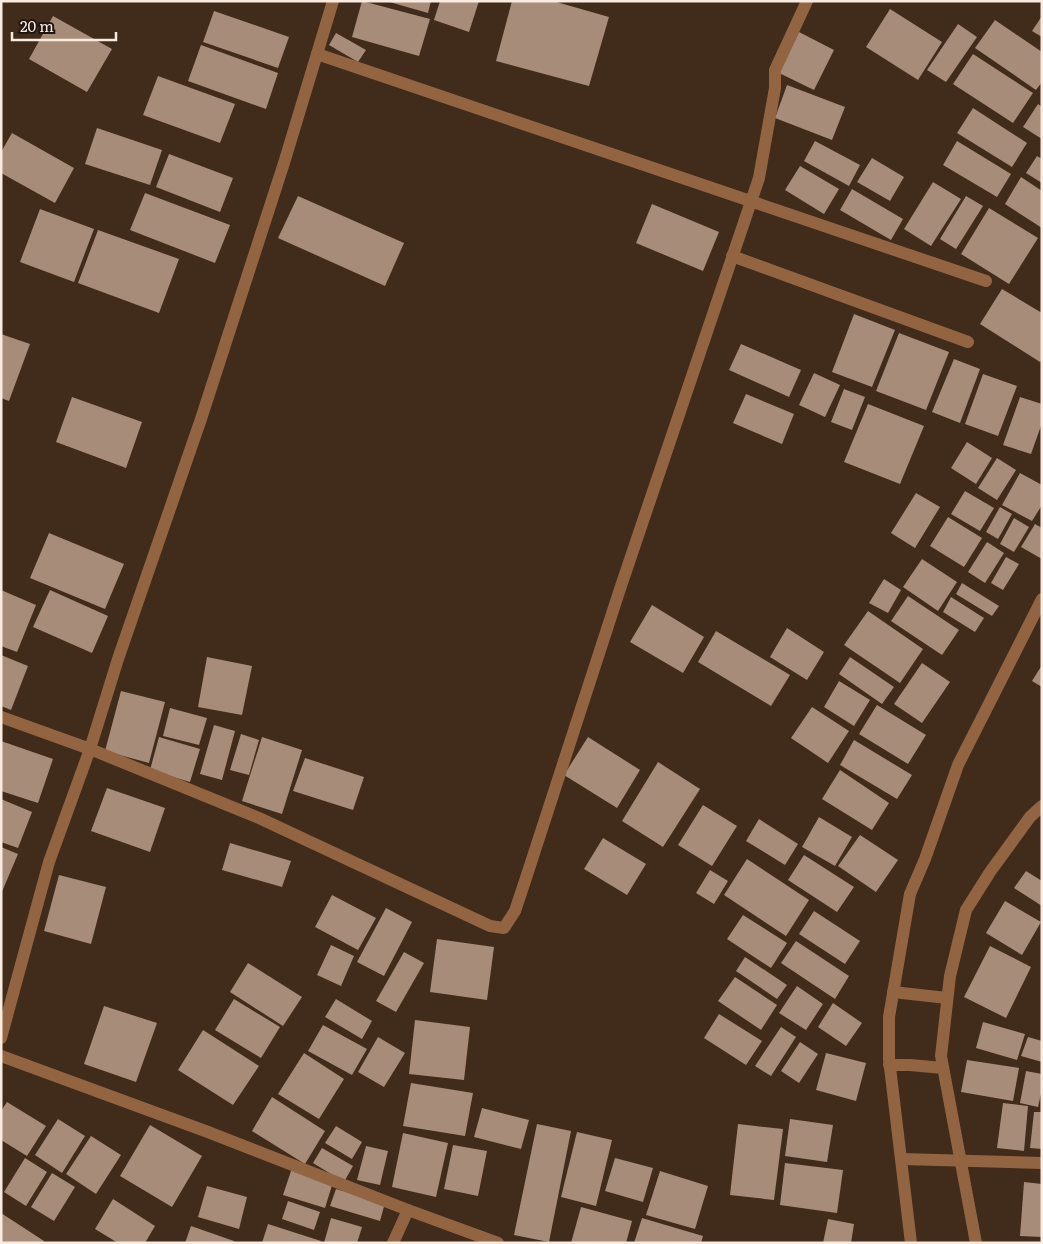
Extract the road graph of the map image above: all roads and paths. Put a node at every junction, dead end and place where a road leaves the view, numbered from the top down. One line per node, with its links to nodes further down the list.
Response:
1 (333, 1): 3 (street)
2 (807, 1): 4 (street)
3 (316, 54): 4 (street); 10 (street)
4 (751, 200): 5 (street); 6 (street)
5 (732, 256): 7 (street); 10 (street)
6 (986, 281)
7 (968, 342)
8 (1042, 599): 12 (street)
9 (1, 717): 10 (street)
10 (90, 749): 14 (street)
11 (1042, 806): 13 (street)
12 (893, 992): 13 (street); 16 (street)
13 (942, 997): 17 (street)
14 (1, 1038)
15 (1, 1056): 21 (street)
16 (890, 1065): 17 (street); 18 (street)
17 (937, 1067): 19 (street)
18 (902, 1159): 19 (street); 24 (street)
19 (956, 1160): 20 (street); 25 (street)
20 (1042, 1163)
21 (408, 1210): 22 (street); 23 (street)
22 (393, 1243)
23 (498, 1243)
24 (911, 1243)
25 (976, 1243)

